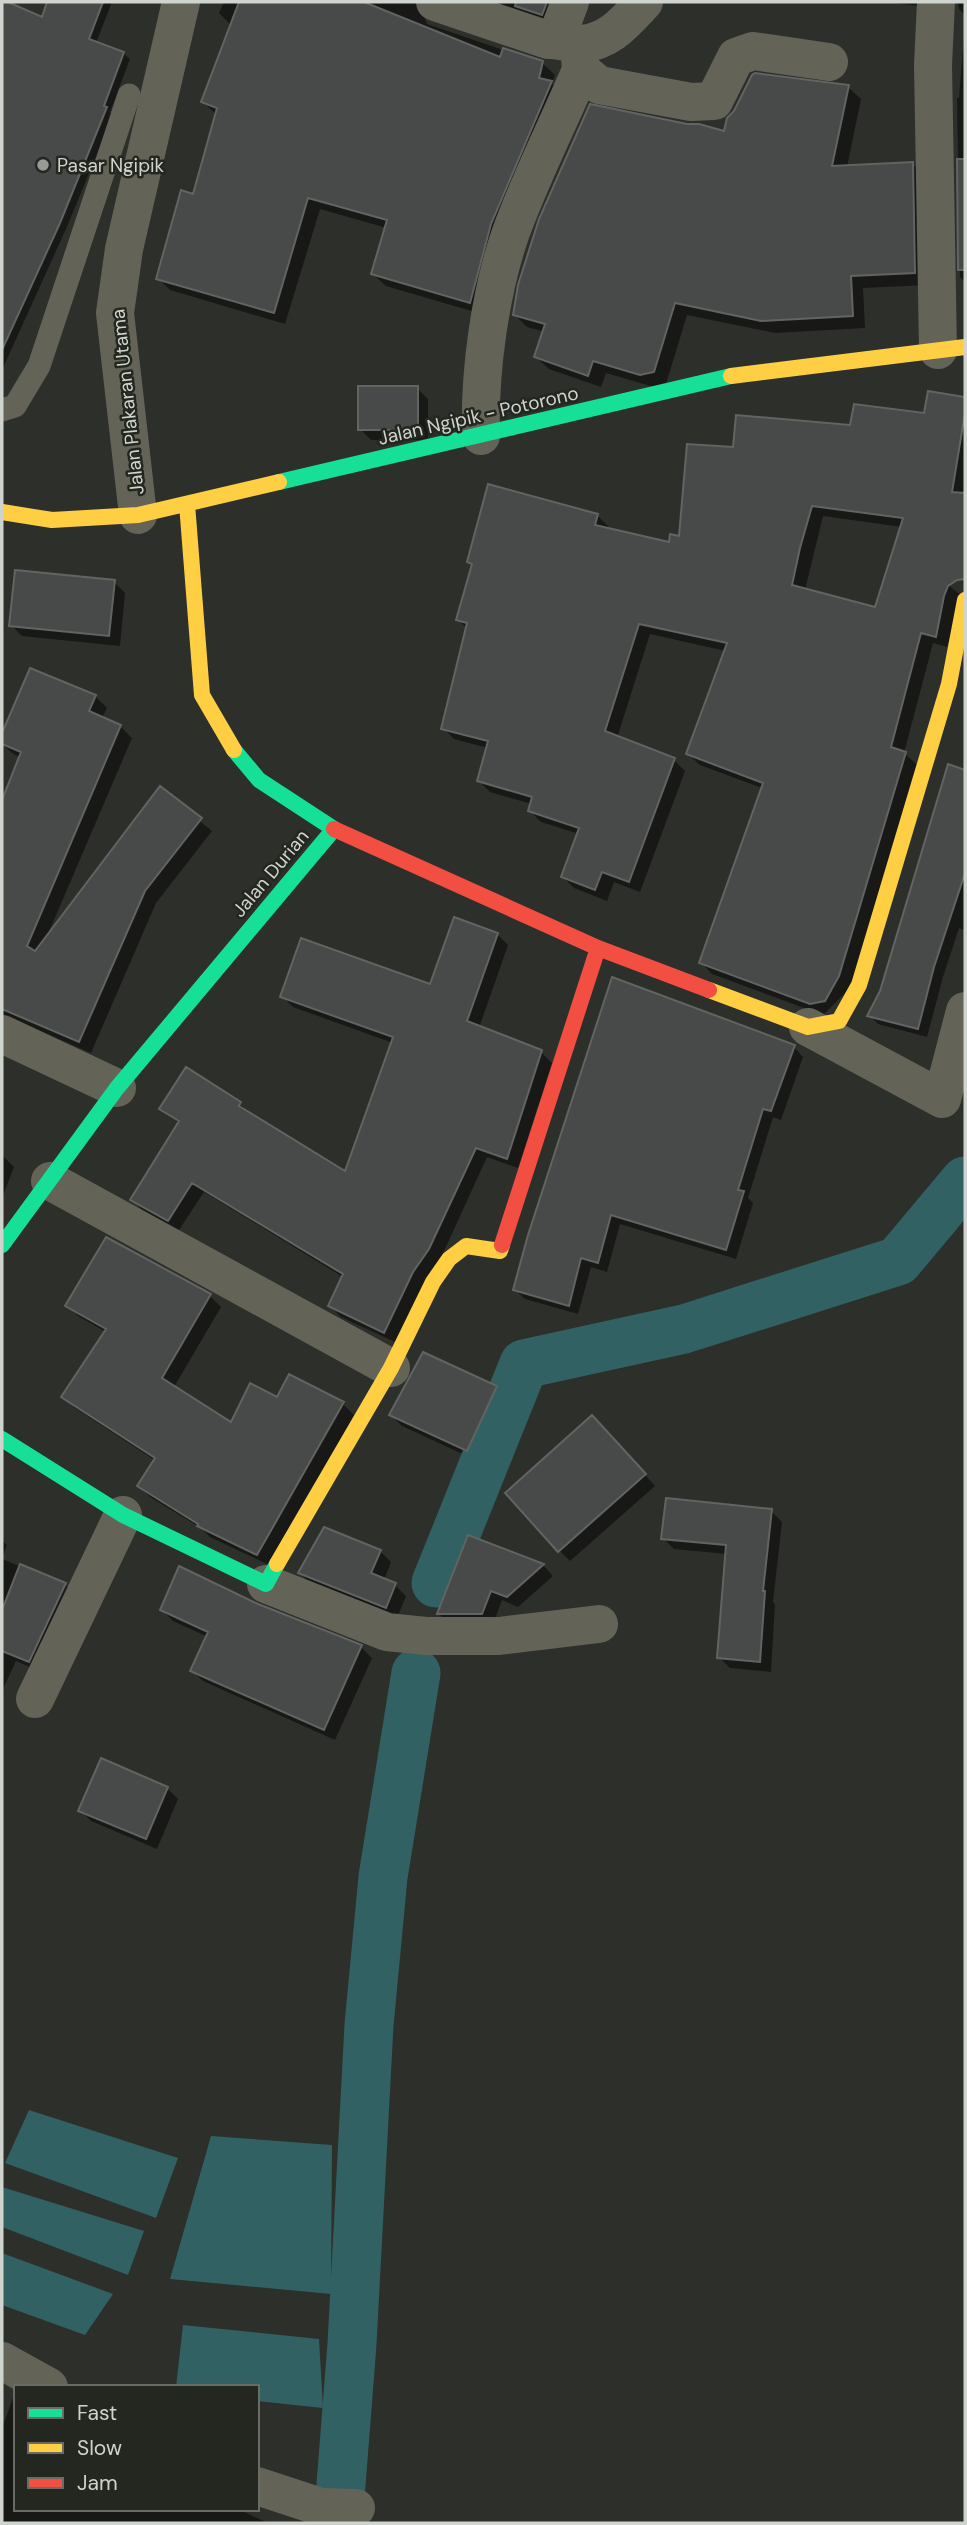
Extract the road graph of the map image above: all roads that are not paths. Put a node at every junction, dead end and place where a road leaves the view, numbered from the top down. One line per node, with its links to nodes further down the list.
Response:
1 (180, 2): 14 (street, Jalan Plakaran Utama)
2 (435, 2): 6 (street)
3 (570, 2): 6 (street)
4 (644, 2): 6 (street)
5 (936, 2): 9 (street)
6 (572, 51): 7 (street); 11 (street)
7 (829, 62)
8 (130, 95): 10 (lane)
9 (951, 348): 11 (street, Jalan Ngipik - Potorono)
10 (2, 410)
11 (481, 436): 12 (street, Jalan Ngipik - Potorono)
12 (187, 505): 14 (street, Jalan Ngipik - Potorono); 16 (street, Jalan Durian)
13 (2, 512): 14 (street, Jalan Ngipik - Potorono)
14 (138, 515)
15 (965, 600): 19 (street)
16 (334, 829): 17 (street); 21 (street, Jalan Durian)
17 (598, 948): 19 (street); 24 (street)
18 (965, 1011): 19 (street)
19 (808, 1027)
20 (2, 1034): 21 (street)
21 (117, 1088): 22 (street, Jalan Durian)
22 (50, 1181): 23 (street, Jalan Durian); 24 (street)
23 (2, 1245)
24 (391, 1368): 27 (street)
25 (2, 1439): 26 (street)
26 (123, 1515): 27 (street); 29 (street)
27 (266, 1584): 28 (street)
28 (598, 1624)
29 (35, 1699)
30 (2, 2361): 31 (street)
31 (45, 2385)
32 (259, 2487): 33 (street)
33 (344, 2513)

